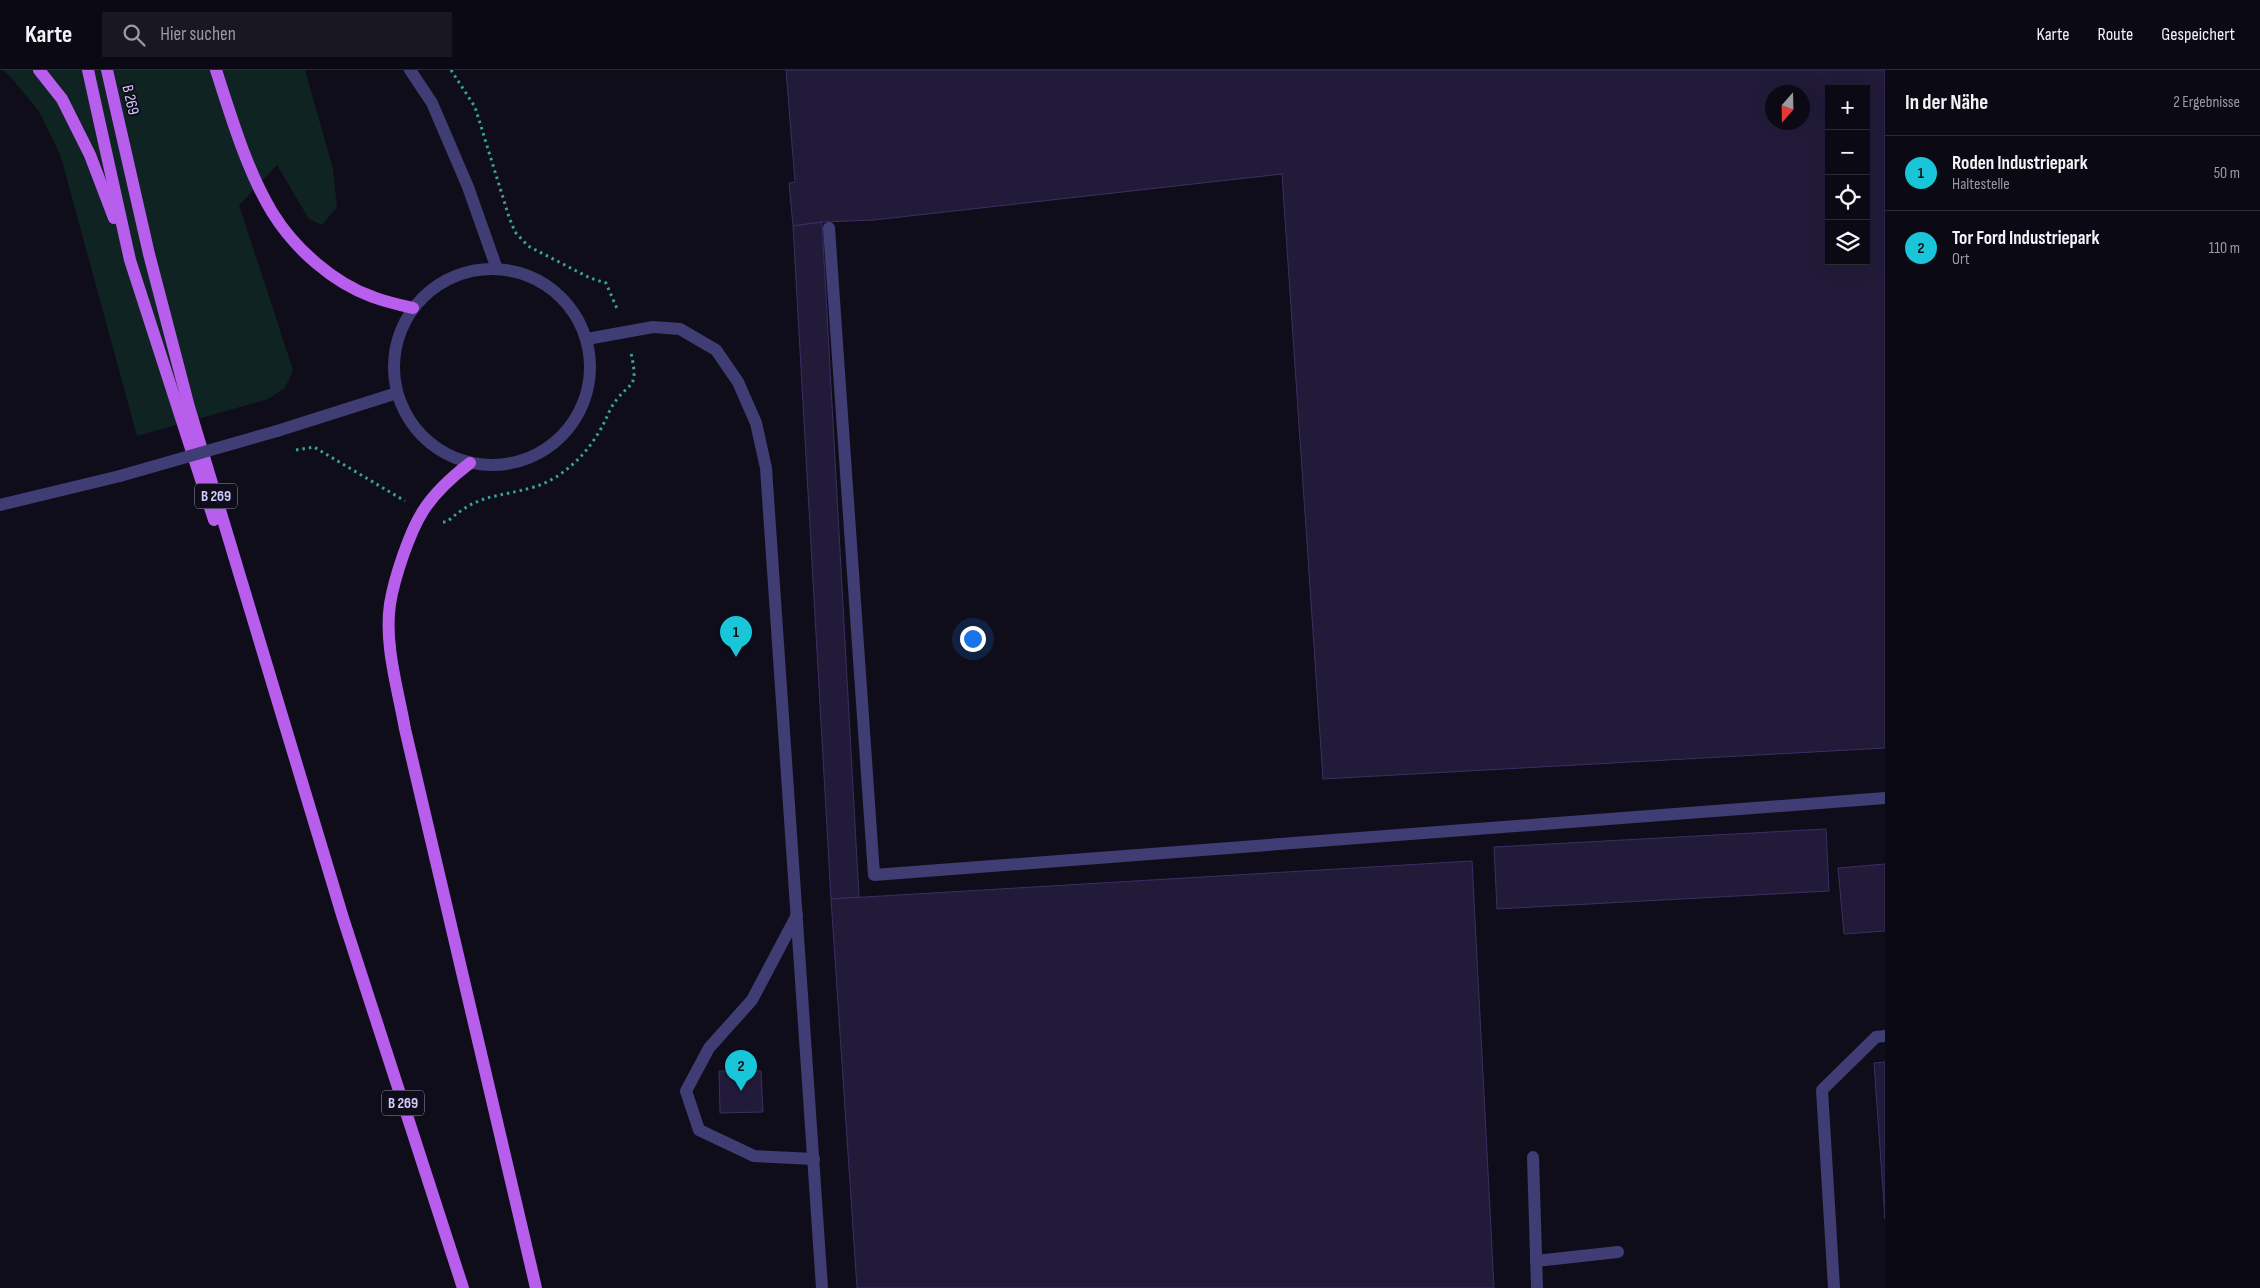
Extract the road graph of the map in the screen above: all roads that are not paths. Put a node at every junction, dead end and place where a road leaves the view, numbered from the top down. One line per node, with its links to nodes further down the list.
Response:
1 (39, 70): 7 (main road)
2 (88, 70): 7 (main road)
3 (107, 70): 16 (main road, B 269 / B 269)
4 (216, 70): 9 (main road)
5 (410, 70): 8 (street)
6 (829, 228): 14 (street)
7 (130, 260): 16 (main road)
8 (498, 269): 9 (street); 10 (street)
9 (413, 308): 11 (street)
10 (587, 339): 12 (street); 15 (street)
11 (398, 393): 12 (street); 13 (street, bridge)
12 (470, 463): 23 (main road)
13 (0, 505)
14 (1885, 798)
15 (797, 916): 19 (street); 19 (street)
16 (343, 918): 22 (main road, B 269 / B 269)
17 (1885, 1036): 26 (street)
18 (1533, 1157): 21 (street)
19 (814, 1159): 24 (street)
20 (1618, 1252): 21 (street)
21 (1536, 1261): 25 (street)
22 (464, 1288)
23 (536, 1288)
24 (822, 1288)
25 (1538, 1288)
26 (1834, 1288)

